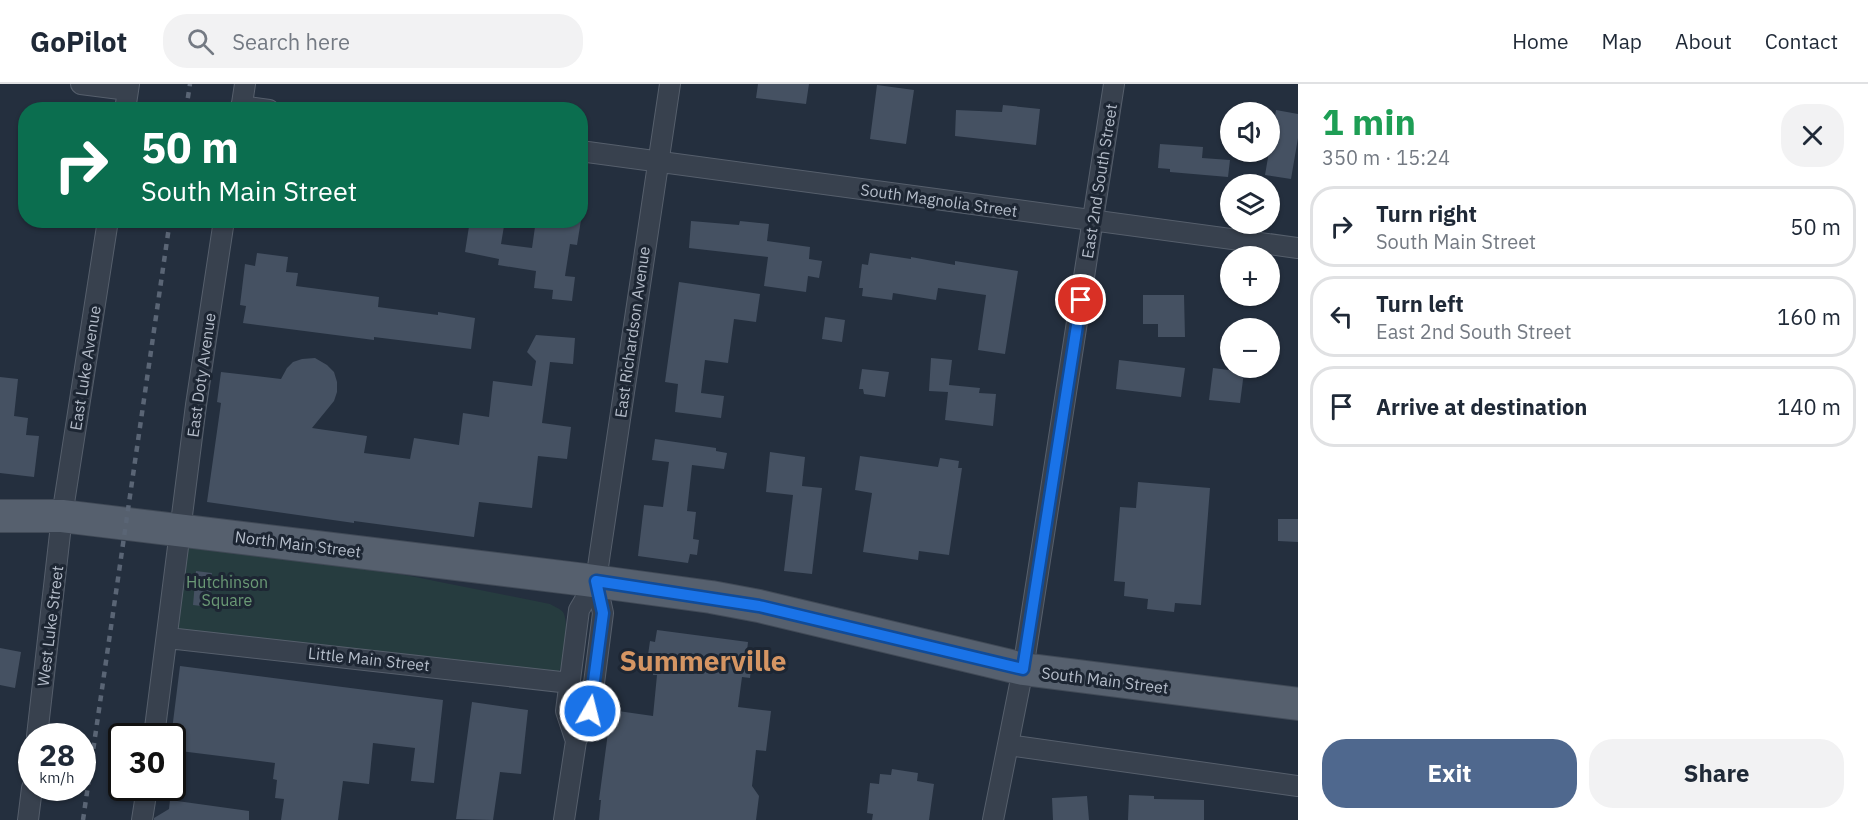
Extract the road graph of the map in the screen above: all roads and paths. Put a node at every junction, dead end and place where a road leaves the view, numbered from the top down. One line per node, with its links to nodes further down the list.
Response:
1 (81, 84): 5 (street)
2 (244, 84): 6 (street)
3 (670, 84): 8 (street, East Richardson Avenue)
4 (1114, 84): 9 (street, East 2nd South Street)
5 (127, 95)
6 (242, 102)
7 (588, 152): 8 (street, South Magnolia Street)
8 (658, 162): 9 (street, South Magnolia Street); 16 (street, East Richardson Avenue)
9 (1093, 221): 12 (street, South Magnolia Street); 18 (street, East 2nd South Street)
10 (107, 228): 14 (street, East Luke Avenue)
11 (223, 228): 15 (street, East Doty Avenue)
12 (1298, 248)
13 (0, 516): 14 (main road, North Main Street)
14 (62, 516): 15 (main road, North Main Street); 21 (street, West Luke Street)
15 (180, 530): 16 (main road, North Main Street); 17 (street, East Doty Avenue)
16 (596, 581): 18 (main road, South Main Street); 19 (street); 23 (street)
17 (168, 638): 19 (street, Little Main Street); 22 (street, East Doty Avenue)
18 (1023, 669): 20 (main road, South Main Street); 24 (street, East 2nd South Street)
19 (570, 683): 23 (street)
20 (1298, 704)
21 (38, 723)
22 (156, 723)
23 (576, 741): 30 (street)
24 (1008, 745): 25 (street); 31 (street, East 2nd South Street)
25 (1298, 786)
26 (30, 801): 28 (street)
27 (145, 801): 29 (street)
28 (28, 820)
29 (142, 820)
30 (564, 820)
31 (993, 820)

